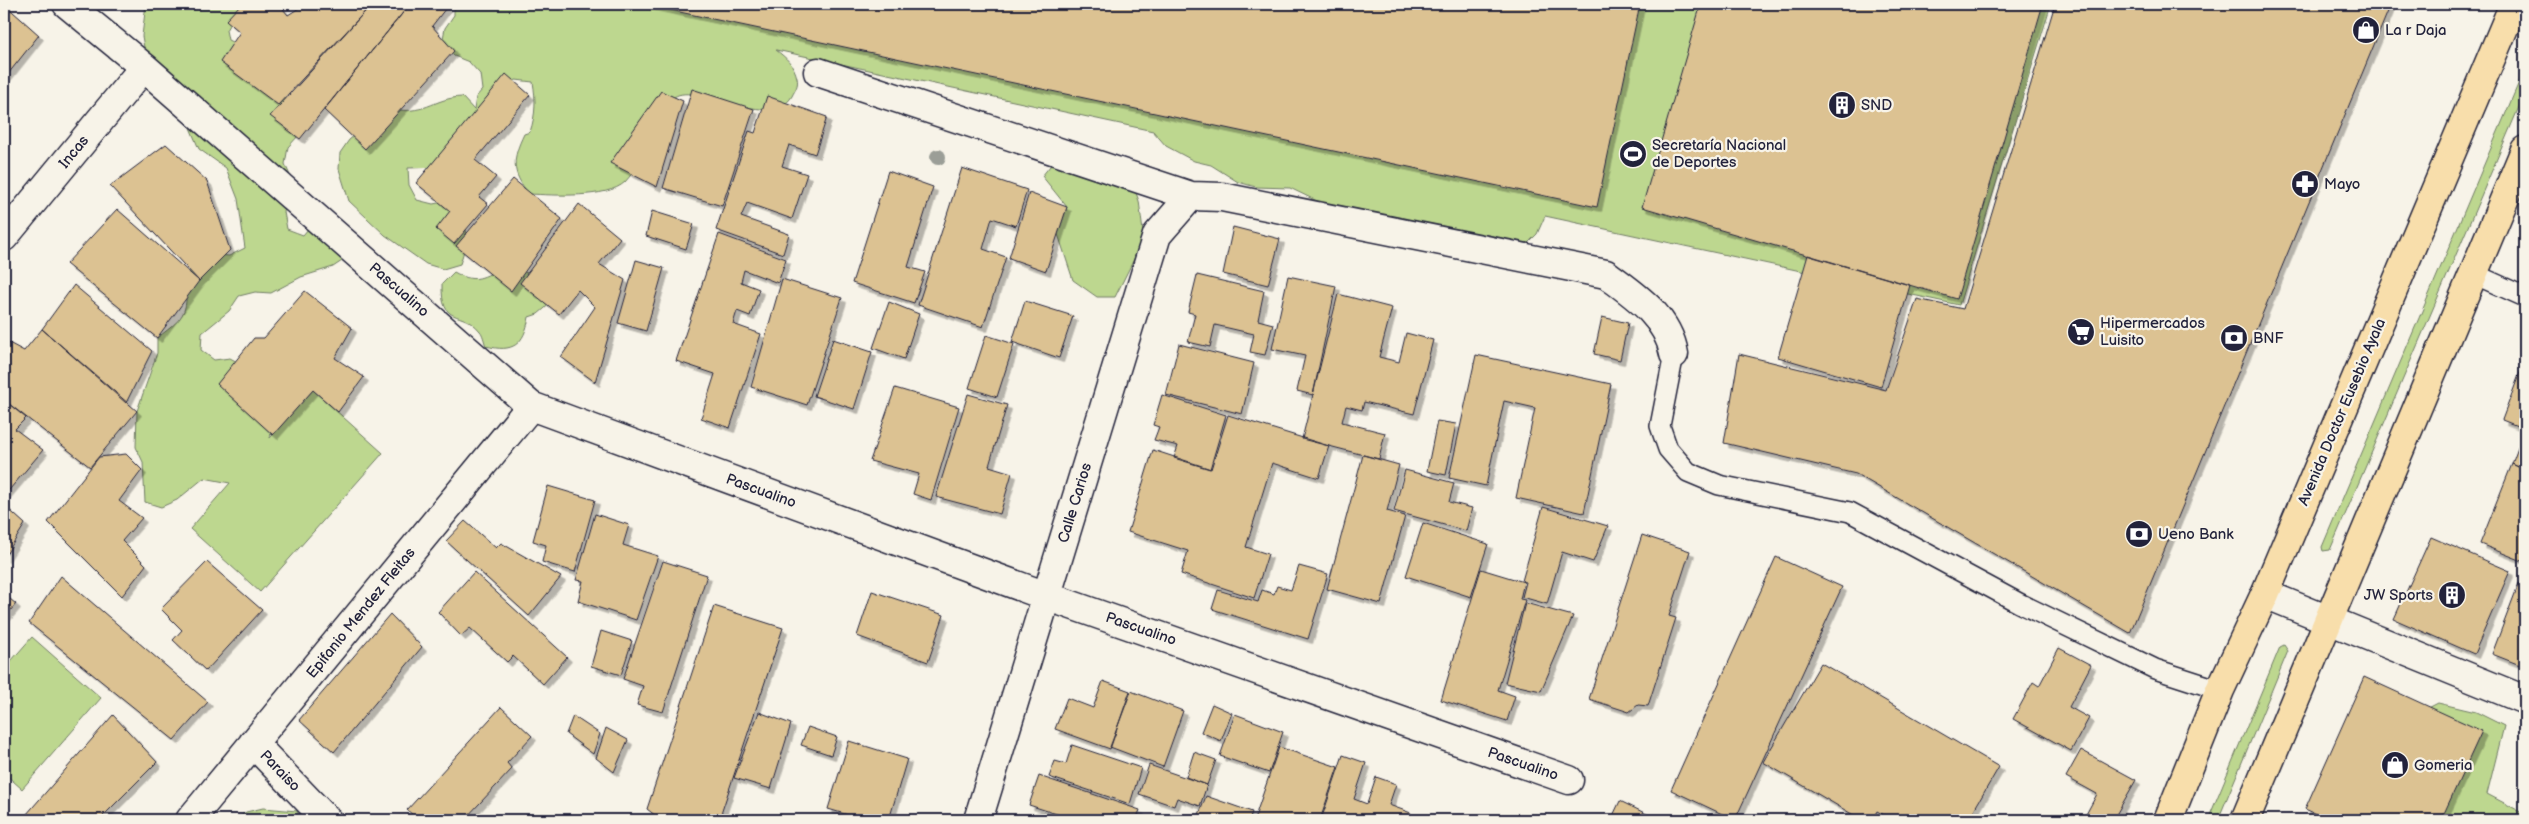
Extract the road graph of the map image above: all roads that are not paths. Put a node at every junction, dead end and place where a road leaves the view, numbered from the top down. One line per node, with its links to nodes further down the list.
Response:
1 (67, 4): 3 (street, Pascualino)
2 (2514, 4): 12 (highway, Avenida Doctor Eusebio Ayala)
3 (144, 67): 7 (street, Incas); 11 (street, Pascualino)
4 (818, 72): 6 (street)
5 (2525, 150): 8 (highway)
6 (1191, 196): 10 (street); 13 (street, Calle Carios)
7 (4, 237)
8 (2474, 274): 9 (lane); 14 (highway)
9 (2525, 297)
10 (1674, 354): 15 (lane)
11 (531, 406): 13 (street, Pascualino); 17 (street, Epifanio Mendez Fleitas)
12 (2265, 594): 14 (street); 15 (highway, Avenida Doctor Eusebio Ayala)
13 (1046, 596): 18 (street, Pascualino); 21 (street, Calle Carios)
14 (2329, 620): 16 (street); 23 (highway)
15 (2220, 690): 22 (highway, Avenida Doctor Eusebio Ayala)
16 (2525, 700)
17 (253, 744): 19 (street, Epifanio Mendez Fleitas); 20 (street, Paraiso)
18 (1569, 780)
19 (190, 820)
20 (328, 820)
21 (978, 820)
22 (2168, 820)
23 (2246, 820)

